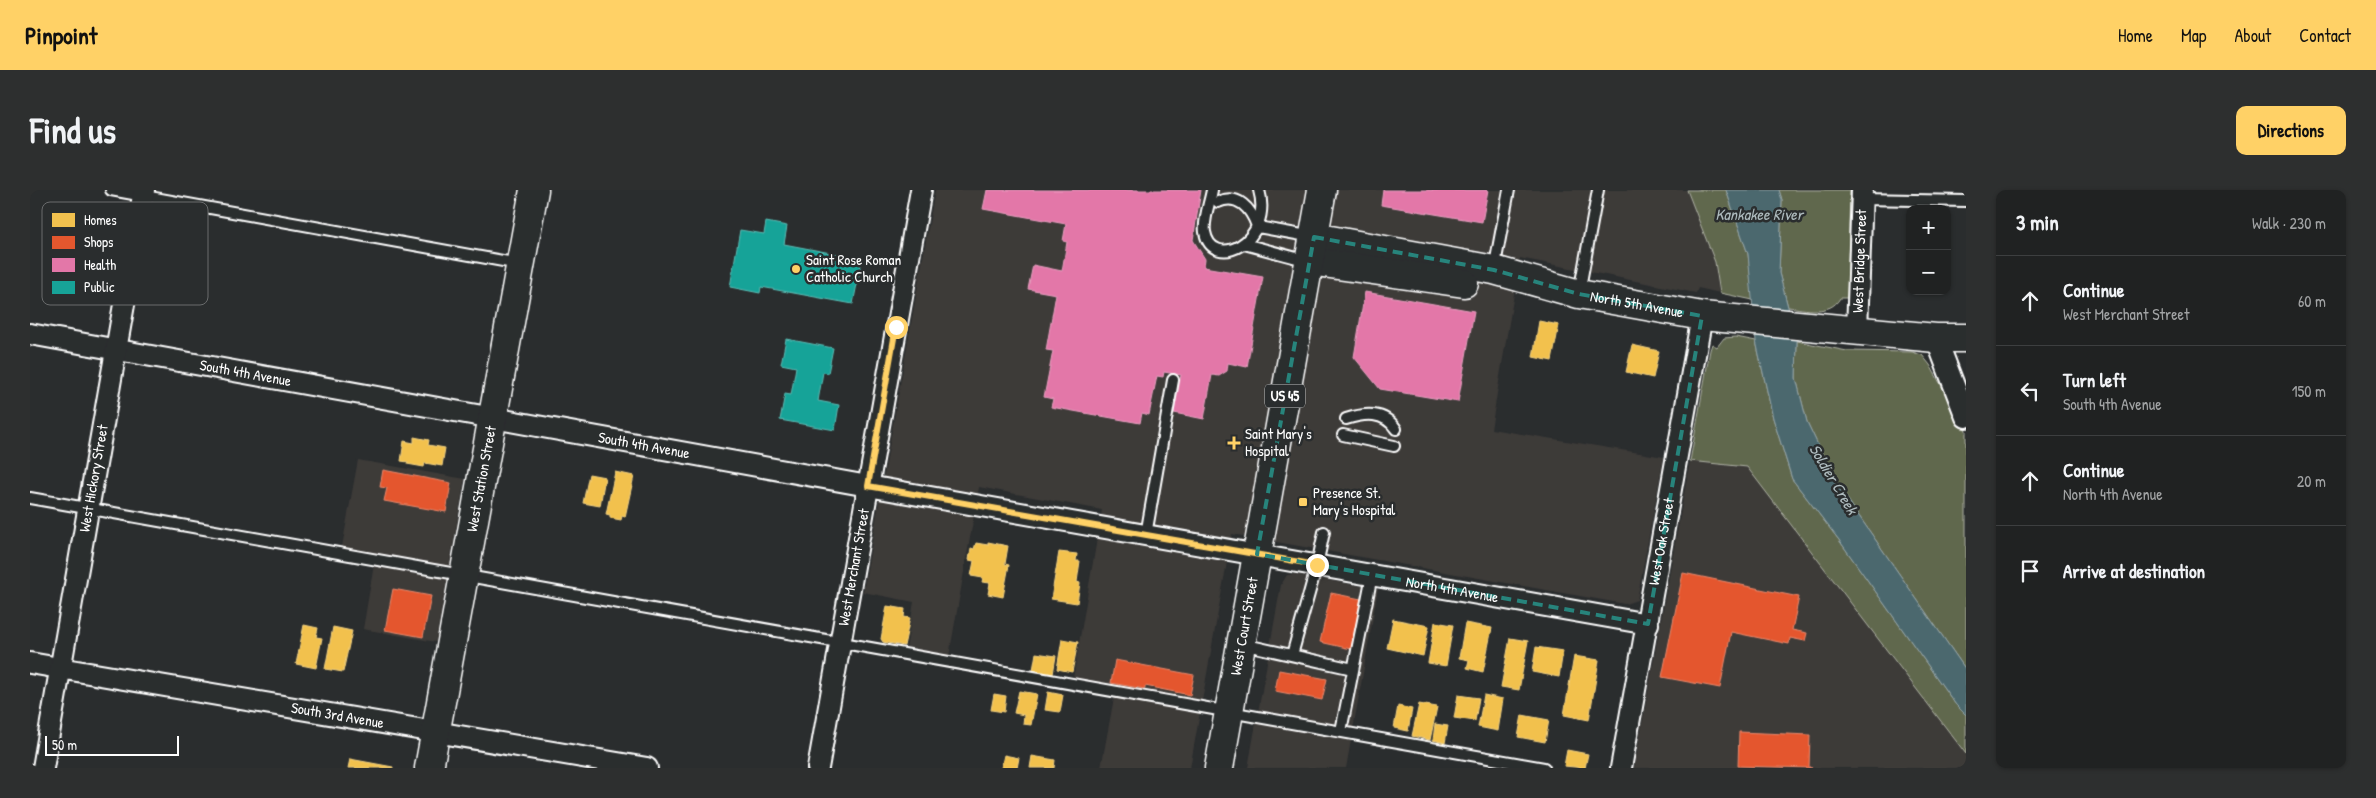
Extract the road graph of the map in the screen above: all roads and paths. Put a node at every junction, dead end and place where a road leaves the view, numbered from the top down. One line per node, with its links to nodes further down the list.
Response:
1 (110, 190): 9 (lane)
2 (534, 190): 18 (main road, West Station Street)
3 (921, 190): 36 (street, West Merchant Street)
4 (1212, 190): 16 (lane)
5 (1259, 190): 15 (lane)
6 (1322, 190): 17 (main road, West Court Street / US 45)
7 (1509, 190): 19 (lane)
8 (1598, 190): 21 (lane)
9 (144, 193): 12 (lane)
10 (1862, 194): 11 (lane); 24 (street, West Bridge Street)
11 (1966, 201)
12 (192, 202)
13 (1218, 202): 15 (lane)
14 (208, 205): 18 (lane)
15 (1258, 226): 16 (lane); 17 (lane)
16 (1244, 244): 17 (lane)
17 (1312, 249): 19 (main road, North 5th Avenue); 20 (main road); 41 (main road, West Court Street / US 45)
18 (520, 264): 31 (main road, West Station Street)
19 (1494, 270): 20 (main road, North 5th Avenue)
20 (1538, 284): 21 (main road, North 5th Avenue)
21 (1579, 294): 23 (main road, North 5th Avenue)
22 (125, 305): 28 (street, West Hickory Street)
23 (1702, 316): 24 (main road, North 5th Avenue); 45 (street, West Oak Street)
24 (1857, 331): 26 (main road, North 5th Avenue)
25 (30, 334): 28 (street, South 4th Avenue)
26 (1936, 338): 27 (main road, North 5th Avenue); 30 (street)
27 (1966, 338)
28 (117, 349): 31 (street, South 4th Avenue); 38 (street, West Hickory Street)
29 (1173, 380): 40 (lane)
30 (1966, 417)
31 (492, 418): 36 (street, South 4th Avenue); 43 (main road, West Station Street)
32 (1346, 419): 33 (lane)
33 (1396, 429)
34 (1342, 436): 35 (lane)
35 (1394, 446)
36 (868, 486): 40 (street, South 4th Avenue); 46 (street, West Merchant Street)
37 (30, 498): 38 (lane)
38 (88, 508): 43 (lane); 50 (street, West Hickory Street)
39 (1324, 532): 42 (lane)
40 (1146, 535): 41 (street, South 4th Avenue)
41 (1257, 554): 42 (street, North 4th Avenue); 47 (main road, West Court Street / US 45)
42 (1317, 565): 44 (street, North 4th Avenue); 48 (lane)
43 (464, 575): 46 (lane); 53 (main road, West Station Street)
44 (1372, 575): 45 (street, North 4th Avenue); 51 (lane)
45 (1648, 624): 61 (street, West Oak Street)
46 (840, 641): 52 (lane); 58 (street, West Merchant Street)
47 (1241, 644): 48 (lane); 52 (main road, West Court Street / US 45)
48 (1292, 655): 51 (lane)
49 (30, 663): 50 (street, South 3rd Avenue)
50 (60, 668): 53 (street, South 3rd Avenue); 55 (street, West Hickory Street)
51 (1353, 669): 54 (lane)
52 (1229, 710): 54 (lane); 59 (main road, West Court Street / US 45)
53 (436, 730): 56 (main road, West Station Street); 57 (street, South 3rd Avenue)
54 (1341, 731): 60 (lane)
55 (43, 768)
56 (429, 768)
57 (647, 768)
58 (818, 768)
59 (1219, 768)
60 (1544, 768)
61 (1621, 768)

